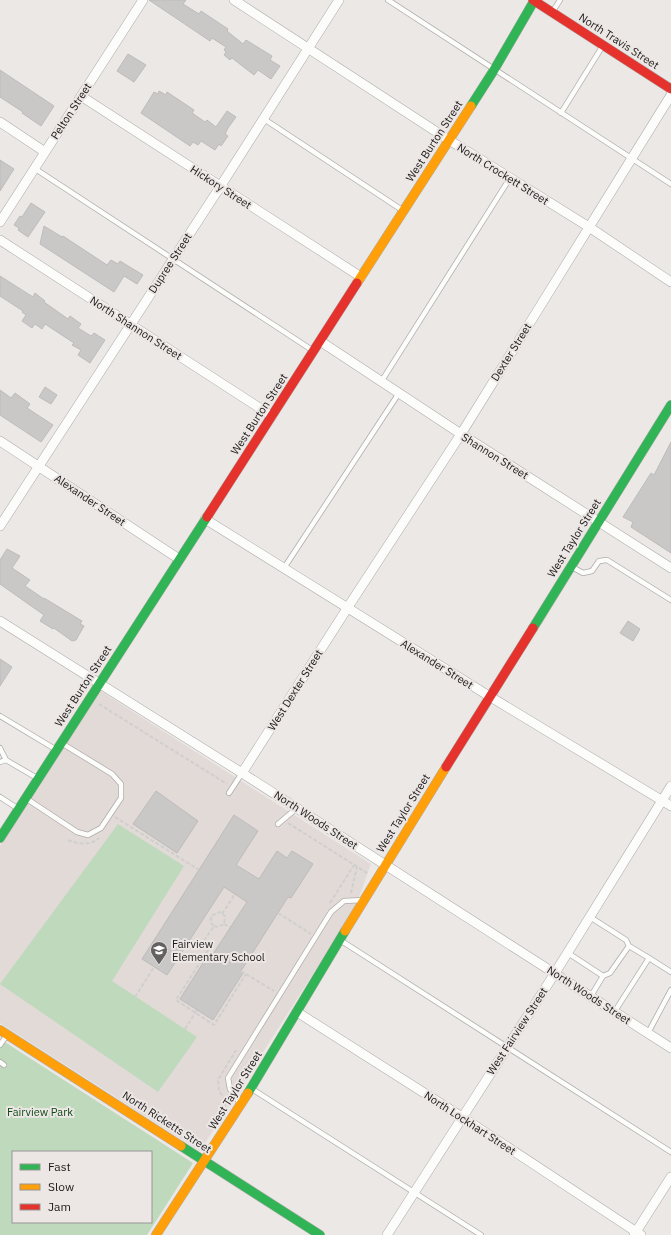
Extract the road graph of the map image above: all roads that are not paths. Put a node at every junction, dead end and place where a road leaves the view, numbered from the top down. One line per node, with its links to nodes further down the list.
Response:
1 (143, 0): 13 (street, Pelton Street)
2 (234, 0): 9 (street, North Crockett Street)
3 (339, 0): 9 (street, Dupree Street)
4 (388, 0): 10 (lane)
5 (534, 0): 7 (street, North Travis Street); 10 (street, West Burton Street)
6 (560, 0): 7 (lane)
7 (552, 12): 8 (street, North Travis Street)
8 (603, 45): 11 (street, North Travis Street); 14 (lane)
9 (309, 49): 15 (street, Dupree Street); 17 (street, North Crockett Street)
10 (494, 70): 14 (lane); 17 (street, West Burton Street)
11 (671, 89)
12 (671, 95): 19 (street, Dexter Street)
13 (81, 96): 18 (street, Pelton Street); 23 (street, Hickory Street)
14 (561, 113): 19 (lane)
15 (264, 119): 23 (street, Dupree Street); 24 (lane)
16 (0, 122): 18 (street)
17 (449, 140): 21 (street, North Crockett Street); 24 (street, West Burton Street)
18 (45, 152): 20 (street, Pelton Street)
19 (632, 158): 22 (lane); 26 (street, Dexter Street)
20 (34, 168): 25 (street, Pelton Street); 28 (lane)
21 (510, 178): 26 (street, North Crockett Street); 34 (lane)
22 (671, 184)
23 (220, 187): 28 (street, Dupree Street); 29 (street, Hickory Street)
24 (404, 211): 29 (street, West Burton Street)
25 (1, 219)
26 (589, 227): 30 (street, North Crockett Street); 38 (street, Dexter Street)
27 (0, 240): 31 (street, North Shannon Street)
28 (173, 259): 31 (street, Dupree Street); 33 (lane)
29 (361, 277): 32 (street, West Burton Street)
30 (671, 282)
31 (131, 325): 37 (street, North Shannon Street); 40 (street, Dupree Street)
32 (320, 341): 33 (street, West Burton Street); 34 (street, Shannon Street)
33 (314, 351): 37 (street, West Burton Street)
34 (382, 382): 35 (street, Shannon Street)
35 (399, 393): 38 (street, Shannon Street); 46 (lane)
36 (671, 405): 42 (street, West Taylor Street)
37 (272, 416): 41 (street, West Burton Street)
38 (461, 434): 42 (street, Shannon Street); 49 (street, Dexter Street)
39 (0, 441): 40 (street, Alexander Street)
40 (39, 466): 43 (street, Dupree Street); 44 (street, Alexander Street)
41 (205, 519): 44 (street, West Burton Street); 46 (street, Alexander Street)
42 (598, 521): 45 (street, West Taylor Street); 47 (street, Shannon Street)
43 (0, 526)
44 (179, 559): 51 (street, West Burton Street)
45 (570, 566): 48 (lane); 52 (street, West Taylor Street)
46 (284, 568): 49 (street, Alexander Street)
47 (671, 568)
48 (671, 600)
49 (348, 607): 52 (street, Alexander Street); 58 (street, West Dexter Street)
50 (0, 621): 51 (street, North Woods Street)
51 (100, 683): 54 (street, West Burton Street); 58 (street, North Woods Street)
52 (489, 696): 64 (street, Alexander Street); 70 (street, West Taylor Street)
53 (0, 716): 54 (lane)
54 (59, 746): 59 (street, West Burton Street); 63 (lane)
55 (0, 748): 56 (lane)
56 (6, 760): 57 (lane); 59 (lane)
57 (0, 762)
58 (242, 773): 61 (lane); 67 (street, North Woods Street)
59 (38, 779): 63 (street, West Burton Street)
60 (671, 786): 64 (street, West Fairview Street)
61 (230, 793)
62 (0, 797): 66 (lane)
63 (26, 798): 66 (street, West Burton Street)
64 (662, 800): 65 (street, Alexander Street); 72 (street, West Fairview Street)
65 (671, 806)
66 (19, 808): 69 (street, West Burton Street)
67 (297, 808): 68 (lane); 70 (street, North Woods Street)
68 (278, 824)
69 (2, 832)
70 (385, 865): 71 (street, West Taylor Street); 78 (street, North Woods Street)
71 (364, 900): 73 (street, West Taylor Street); 90 (lane)
72 (590, 917): 74 (lane); 75 (street, West Fairview Street)
73 (340, 940): 83 (street, West Taylor Street); 87 (lane)
74 (629, 946): 76 (lane); 79 (lane)
75 (568, 953): 78 (street, West Fairview Street); 79 (lane)
76 (649, 958): 77 (lane); 82 (lane)
77 (671, 972)
78 (555, 973): 81 (street, North Woods Street); 87 (street, West Fairview Street)
79 (603, 976): 81 (lane)
80 (671, 990): 85 (lane)
81 (591, 996): 82 (street, North Woods Street)
82 (615, 1011): 85 (street, North Woods Street)
83 (296, 1012): 89 (street, West Taylor Street); 91 (street, North Lockhart Street)
84 (4, 1032): 86 (lane); 93 (street, North Ricketts Street)
85 (648, 1033): 88 (street, North Woods Street)
86 (0, 1045)
87 (507, 1047): 91 (street, West Fairview Street); 92 (lane)
88 (671, 1048)
89 (250, 1088): 90 (street, West Taylor Street); 95 (lane)
90 (241, 1104): 93 (street, West Taylor Street)
91 (462, 1117): 95 (street, West Fairview Street); 96 (street, North Lockhart Street)
92 (671, 1152)
93 (205, 1161): 97 (street, West Taylor Street); 98 (street, North Ricketts Street)
94 (671, 1177): 96 (street)
95 (414, 1192): 99 (street, West Fairview Street); 100 (lane)
96 (637, 1234)
97 (156, 1235)
98 (320, 1235)
99 (387, 1235)
100 (481, 1235)

